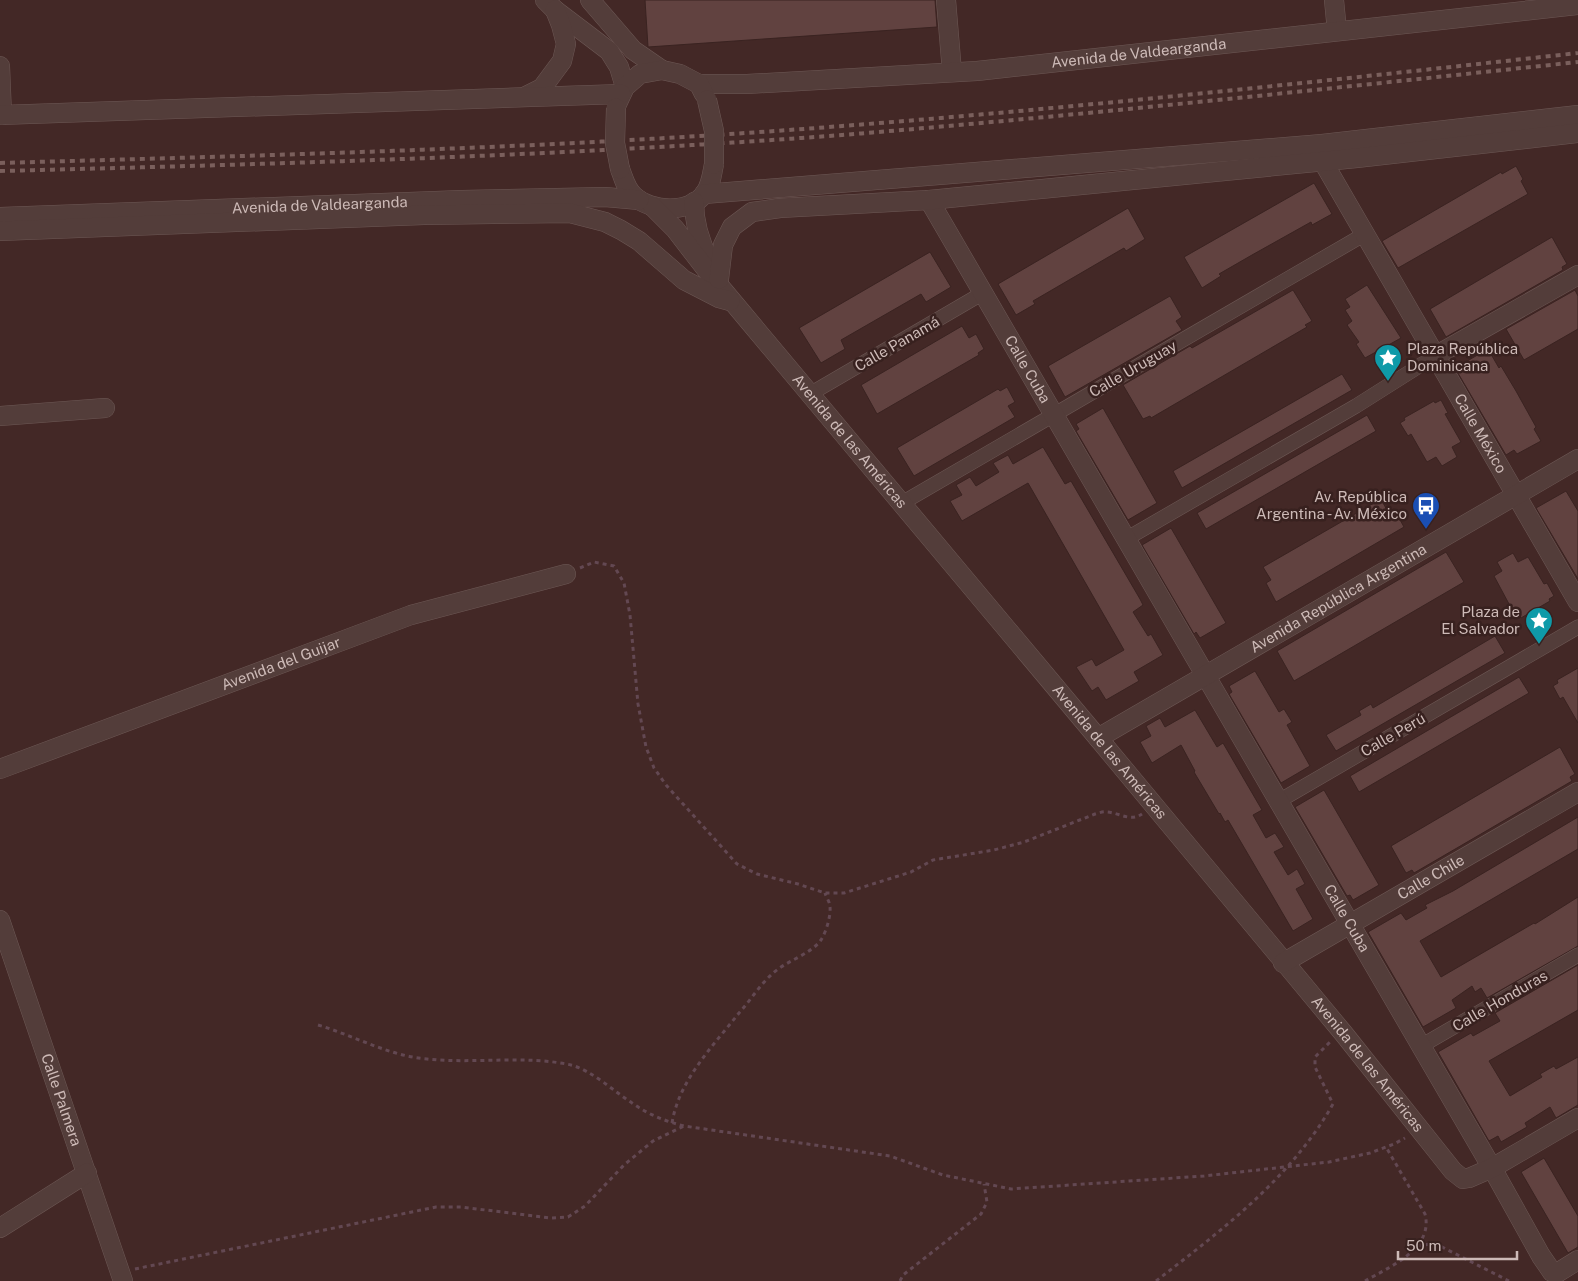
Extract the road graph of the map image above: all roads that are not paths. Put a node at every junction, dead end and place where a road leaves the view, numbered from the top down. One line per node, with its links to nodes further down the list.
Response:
1 (946, 0): 9 (street)
2 (1334, 0): 6 (street)
3 (591, 1): 8 (street)
4 (550, 5): 11 (street); 12 (street)
5 (1578, 5): 6 (street, Avenida de Valdearganda)
6 (1337, 31): 9 (street, Avenida de Valdearganda)
7 (0, 66): 13 (street)
8 (662, 70): 10 (street); 11 (street)
9 (952, 72): 10 (street, Avenida de Valdearganda)
10 (703, 92): 18 (street, bridge)
11 (620, 96): 12 (street); 20 (street, bridge)
12 (522, 98): 13 (street)
13 (1, 115)
14 (1578, 115): 17 (street)
15 (1578, 133): 16 (street)
16 (1322, 160): 19 (street); 24 (street, Calle México)
17 (742, 191): 18 (street); 21 (street)
18 (699, 198): 20 (street); 26 (street, Avenida de las Américas)
19 (929, 200): 21 (street); 27 (street, Calle Cuba)
20 (646, 203): 22 (street, Avenida de Valdearganda); 28 (street, Avenida de las Américas)
21 (814, 207): 26 (street)
22 (0, 217)
23 (0, 232): 28 (street)
24 (1364, 234): 29 (street, Calle México); 32 (street, Calle Uruguay)
25 (1578, 275): 29 (street)
26 (718, 279): 28 (street, Avenida de las Américas)
27 (983, 293): 30 (street, Calle Panamá); 32 (street, Calle Cuba)
28 (733, 302): 30 (street, Avenida de las Américas)
29 (1435, 356): 35 (street, Calle México); 37 (street)
30 (810, 394): 36 (street, Avenida de las Américas)
31 (105, 408): 33 (street)
32 (1054, 415): 36 (street, Calle Uruguay); 37 (street, Calle Cuba)
33 (0, 416)
34 (1578, 459): 35 (street, Avenida República Argentina)
35 (1516, 495): 39 (street, Calle México); 41 (street, Avenida República Argentina)
36 (902, 504): 42 (street, Avenida de las Américas)
37 (1126, 539): 41 (street, Calle Cuba)
38 (566, 574): 43 (street, Avenida del Guijar)
39 (1578, 602)
40 (1578, 628): 45 (street, Calle Perú)
41 (1206, 675): 42 (street, Avenida República Argentina); 45 (street, Calle Cuba)
42 (1098, 738): 49 (street, Avenida de las Américas)
43 (0, 769)
44 (1578, 792): 47 (street, Calle Chile)
45 (1278, 801): 47 (street, Calle Cuba)
46 (0, 920): 53 (street, Calle Palmera)
47 (1350, 924): 49 (street, Calle Chile); 50 (street, Calle Cuba)
48 (1578, 955): 50 (street, Calle Honduras)
49 (1283, 962): 52 (street, Avenida de las Américas)
50 (1421, 1046): 52 (street, Calle Cuba)
51 (1578, 1118): 52 (street)
52 (1492, 1168): 55 (street, Calle Cuba)
53 (86, 1174): 54 (street); 56 (street, Calle Palmera)
54 (0, 1228)
55 (1578, 1260)
56 (121, 1277)

